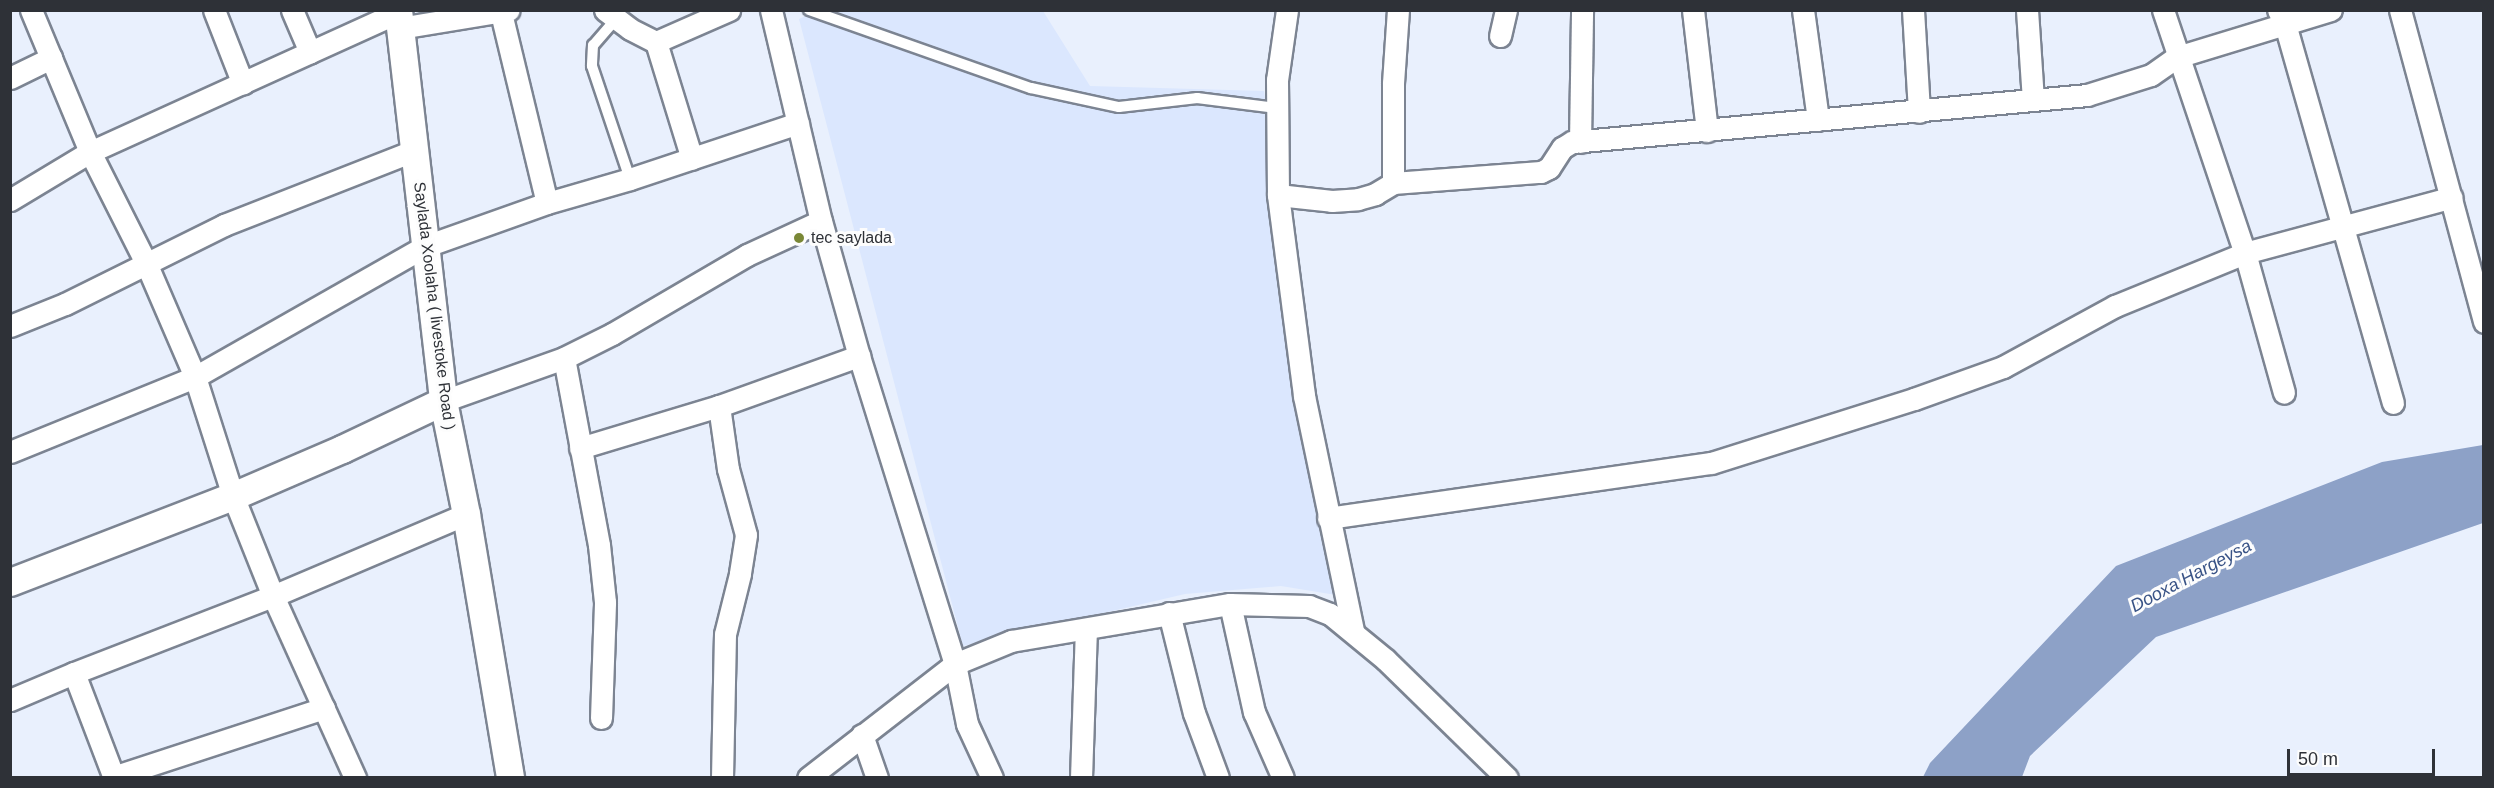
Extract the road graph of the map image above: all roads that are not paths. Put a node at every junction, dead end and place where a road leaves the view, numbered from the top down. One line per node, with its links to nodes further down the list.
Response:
1 (31, 10): 26 (street)
2 (214, 10): 28 (street)
3 (292, 10): 24 (street)
4 (729, 10): 23 (street)
5 (771, 10): 33 (street)
6 (809, 10): 30 (lane)
7 (1287, 10): 30 (street)
8 (1398, 10): 40 (street)
9 (1506, 10): 22 (street)
10 (1582, 10): 35 (street)
11 (1693, 10): 34 (street)
12 (1803, 10): 32 (street)
13 (1913, 10): 31 (street)
14 (2027, 10): 29 (street)
15 (2163, 10): 25 (street)
16 (2331, 10): 21 (street)
17 (2400, 10): 42 (street)
18 (505, 12): 20 (street); 44 (street)
19 (611, 15): 23 (street); 39 (lane)
20 (398, 17): 24 (street); 36 (street, Saylada Xoolaha ( livestoke Road ))
21 (2282, 17): 25 (street); 46 (street)
22 (1500, 36)
23 (656, 42): 38 (street)
24 (310, 52): 28 (street)
25 (2178, 57): 29 (street); 48 (street)
26 (51, 58): 27 (street); 37 (street)
27 (10, 78)
28 (243, 84): 37 (street)
29 (2033, 100): 31 (street)
30 (1276, 108): 41 (street)
31 (1919, 112): 32 (street)
32 (1818, 120): 34 (street)
33 (798, 123): 38 (street); 45 (street)
34 (1707, 131): 35 (street)
35 (1580, 142): 40 (street)
36 (415, 150): 47 (street, Saylada Xoolaha ( livestoke Road )); 49 (street)
37 (90, 152): 43 (street); 49 (street)
38 (692, 159): 39 (street)
39 (630, 179): 44 (street)
40 (1393, 183): 41 (street)
41 (1278, 195): 63 (street)
42 (2452, 197): 46 (street); 50 (street)
43 (10, 200)
44 (548, 203): 47 (street)
45 (821, 221): 52 (street); 53 (street)
46 (2343, 226): 48 (street); 57 (street)
47 (426, 246): 54 (street); 56 (street, Saylada Xoolaha ( livestoke Road ))
48 (2245, 253): 55 (street); 63 (street)
49 (146, 263): 51 (street); 54 (street)
50 (2484, 322)
51 (10, 326)
52 (859, 356): 58 (street); 70 (street)
53 (564, 358): 56 (street); 59 (street)
54 (195, 377): 60 (street); 61 (street)
55 (2283, 393)
56 (443, 401): 61 (street); 62 (street, Saylada Xoolaha ( livestoke Road ))
57 (2392, 404)
58 (719, 406): 59 (street); 79 (street)
59 (580, 448): 74 (street)
60 (10, 452)
61 (233, 496): 64 (street); 65 (street)
62 (466, 514): 65 (street); 78 (street, Saylada Xoolaha ( livestoke Road ))
63 (1328, 518): 69 (street)
64 (10, 582)
65 (273, 596): 71 (street); 73 (street)
66 (1230, 604): 67 (street); 69 (street); 85 (street)
67 (1169, 613): 68 (street); 84 (street)
68 (1086, 629): 70 (street); 83 (street)
69 (1353, 631): 86 (street)
70 (955, 664): 75 (street); 82 (street)
71 (74, 673): 72 (street); 76 (street)
72 (10, 700)
73 (324, 708): 76 (street); 77 (street)
74 (601, 718)
75 (862, 735): 80 (street); 81 (street)
76 (113, 777)
77 (355, 777)
78 (510, 777)
79 (722, 777)
80 (808, 777)
81 (877, 777)
82 (992, 777)
83 (1081, 777)
84 (1218, 777)
85 (1284, 777)
86 (1507, 777)

